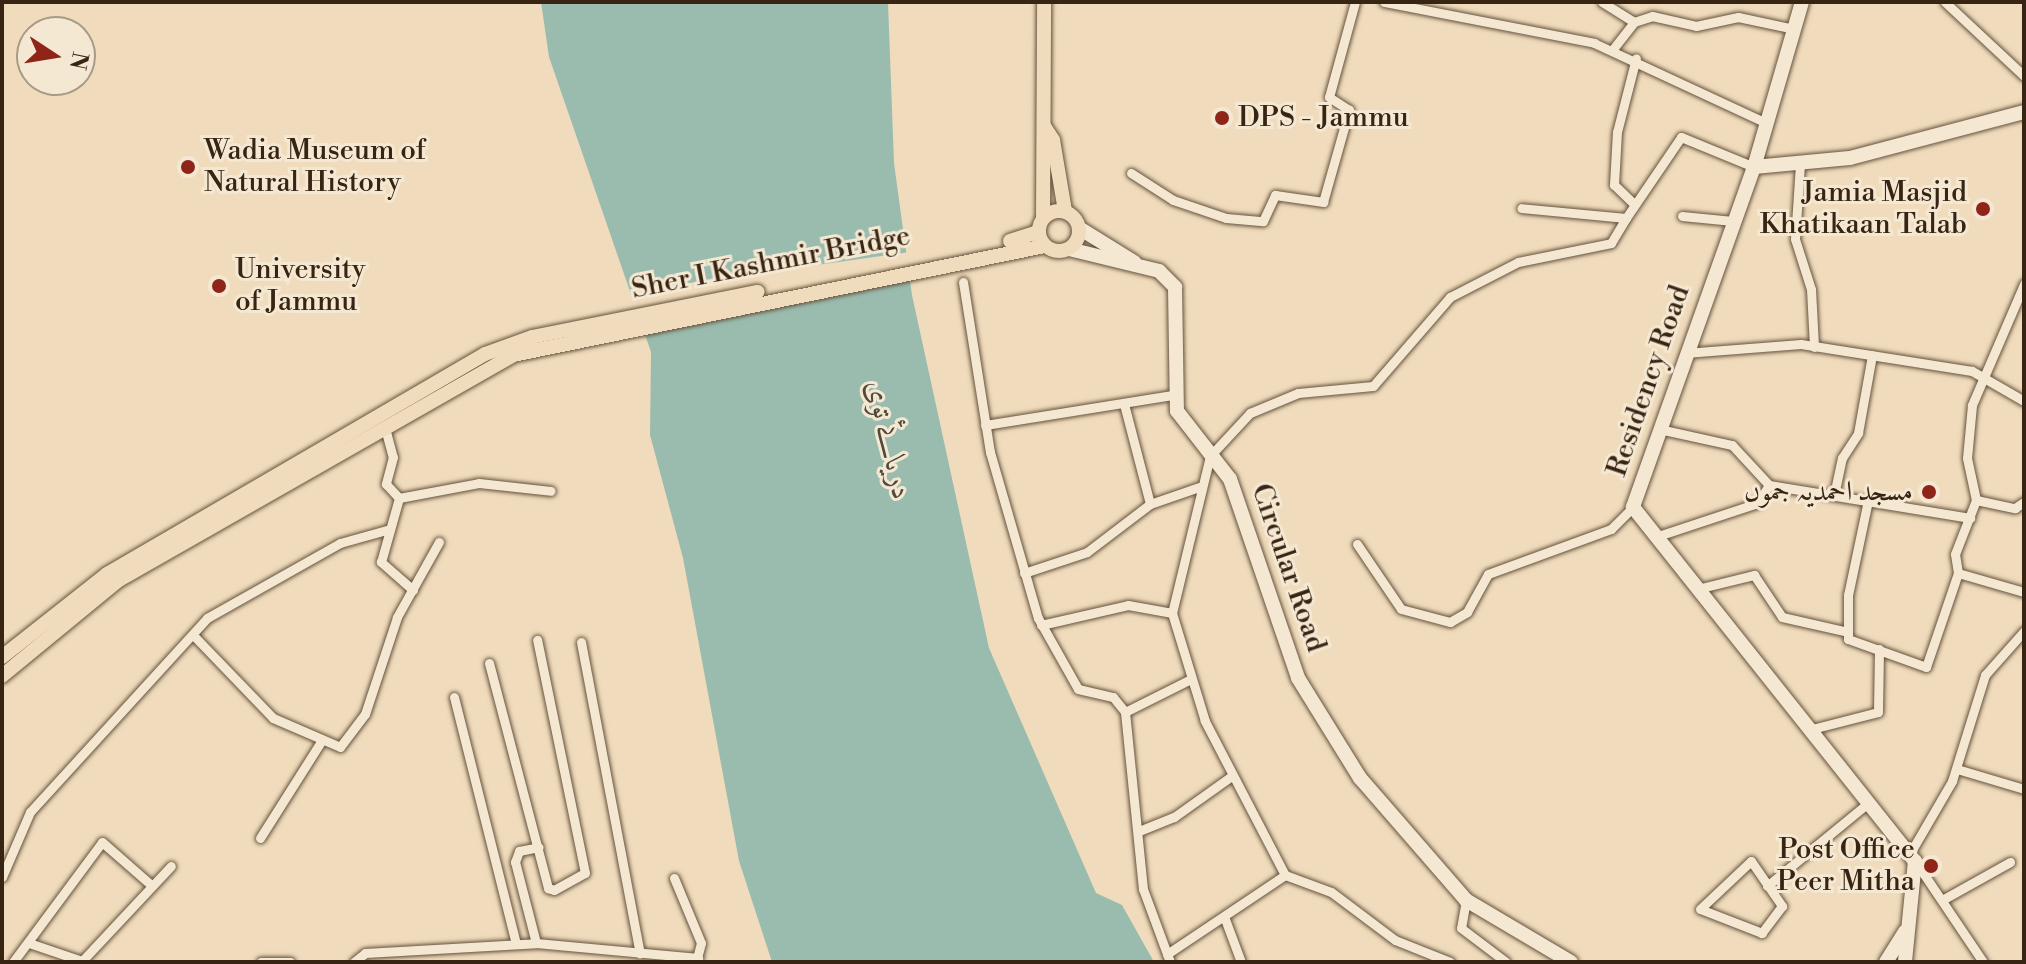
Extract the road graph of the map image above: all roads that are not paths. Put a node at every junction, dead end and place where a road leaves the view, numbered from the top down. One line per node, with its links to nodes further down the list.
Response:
1 (1044, 2): 14 (main road)
2 (1355, 2): 17 (street)
3 (1384, 2): 9 (street)
4 (1602, 2): 7 (street)
5 (1802, 2): 8 (main road, Residency Road)
6 (1945, 2): 11 (street)
7 (1634, 22): 8 (street); 9 (street)
8 (1794, 29): 13 (main road, Residency Road)
9 (1613, 49): 10 (street)
10 (1636, 58): 13 (street); 18 (street)
11 (2024, 76)
12 (2024, 112): 15 (main road)
13 (1766, 123): 16 (main road, Residency Road)
14 (1044, 126): 20 (main road); 25 (main road)
15 (1800, 164): 16 (main road); 31 (street)
16 (1754, 167): 18 (street); 23 (main road, Residency Road)
17 (1131, 173)
18 (1634, 204): 22 (street)
19 (1521, 208): 22 (street)
20 (1065, 211): 24 (main road); 25 (main road)
21 (1682, 216): 23 (street)
22 (1626, 218): 41 (street)
23 (1733, 221): 32 (main road, Residency Road)
24 (1079, 228): 26 (main road); 27 (main road)
25 (1042, 232): 26 (main road); 30 (main road, Sher I Kashmir Bridge)
26 (1069, 249): 27 (main road)
27 (1134, 262): 35 (main road, Circular Road)
28 (963, 282): 38 (street)
29 (2024, 284): 34 (street)
30 (533, 343): 39 (main road); 70 (main road)
31 (1814, 347): 32 (street); 33 (street)
32 (1685, 353): 40 (main road, Residency Road)
33 (1872, 355): 34 (street); 45 (street)
34 (1984, 376): 36 (street); 46 (street)
35 (1173, 395): 37 (street); 41 (main road, Circular Road)
36 (2024, 401)
37 (1124, 404): 38 (street); 48 (street)
38 (985, 425): 57 (street)
39 (385, 428): 51 (street); 72 (main road)
40 (1659, 429): 42 (street); 50 (main road, Residency Road)
41 (1210, 456): 43 (street); 93 (main road, Circular Road)
42 (1769, 485): 45 (street); 54 (street)
43 (1199, 487): 48 (street); 62 (street)
44 (551, 491): 51 (street)
45 (1834, 495): 49 (street)
46 (1976, 500): 47 (street); 52 (street)
47 (2024, 502)
48 (1150, 504): 57 (street)
49 (1867, 505): 52 (street); 64 (street)
50 (1633, 507): 54 (main road, Residency Road); 56 (street)
51 (399, 508): 53 (street)
52 (1970, 518): 58 (street)
53 (390, 529): 60 (street); 66 (street)
54 (1658, 536): 59 (main road, Residency Road)
55 (439, 542): 60 (street)
56 (1357, 544)
57 (1024, 573): 63 (street)
58 (1958, 573): 61 (street); 69 (street)
59 (1701, 588): 64 (street); 76 (main road, Residency Road)
60 (413, 590): 77 (street)
61 (2024, 592)
62 (1172, 613): 63 (street); 73 (street)
63 (1041, 625): 75 (street)
64 (1844, 631): 69 (street)
65 (2024, 631): 78 (street)
66 (195, 637): 77 (street); 89 (street)
67 (537, 640): 84 (street)
68 (581, 642): 100 (street)
69 (1879, 649): 76 (street)
70 (2, 657)
71 (489, 663): 84 (street)
72 (2, 676)
73 (1189, 680): 75 (street); 79 (street)
74 (454, 697): 98 (street)
75 (1125, 712): 82 (street)
76 (1808, 730): 81 (main road, Residency Road)
77 (320, 743): 83 (street)
78 (1957, 769): 80 (street); 85 (street)
79 (1233, 775): 82 (street); 88 (street)
80 (2024, 789)
81 (1867, 804): 85 (main road, Residency Road); 92 (street)
82 (1139, 831): 101 (street)
83 (260, 838)
84 (539, 847): 99 (street)
85 (1912, 858): 94 (street); 96 (main road)
86 (2010, 862): 94 (street)
87 (171, 866): 91 (street)
88 (1285, 875): 95 (street); 108 (street)
89 (2, 877)
90 (674, 878): 102 (street)
91 (150, 884): 97 (street); 97 (street)
92 (1767, 886): 92 (street)
93 (1466, 900): 109 (street); 110 (main road, Circular Road)
94 (1942, 900): 113 (street)
95 (1225, 919): 101 (street); 107 (street)
96 (1905, 932): 111 (main road); 112 (main road)
97 (29, 943): 104 (street)
98 (516, 943): 99 (street); 103 (street)
99 (536, 943): 100 (street)
100 (640, 953): 102 (street)
101 (1168, 958)
102 (697, 960)
103 (355, 961)
104 (13, 962)
105 (261, 962): 106 (street)
106 (290, 962)
107 (1241, 962)
108 (1450, 962)
109 (1506, 962)
110 (1571, 962)
111 (1886, 962)
112 (1905, 962)
113 (1983, 962)

